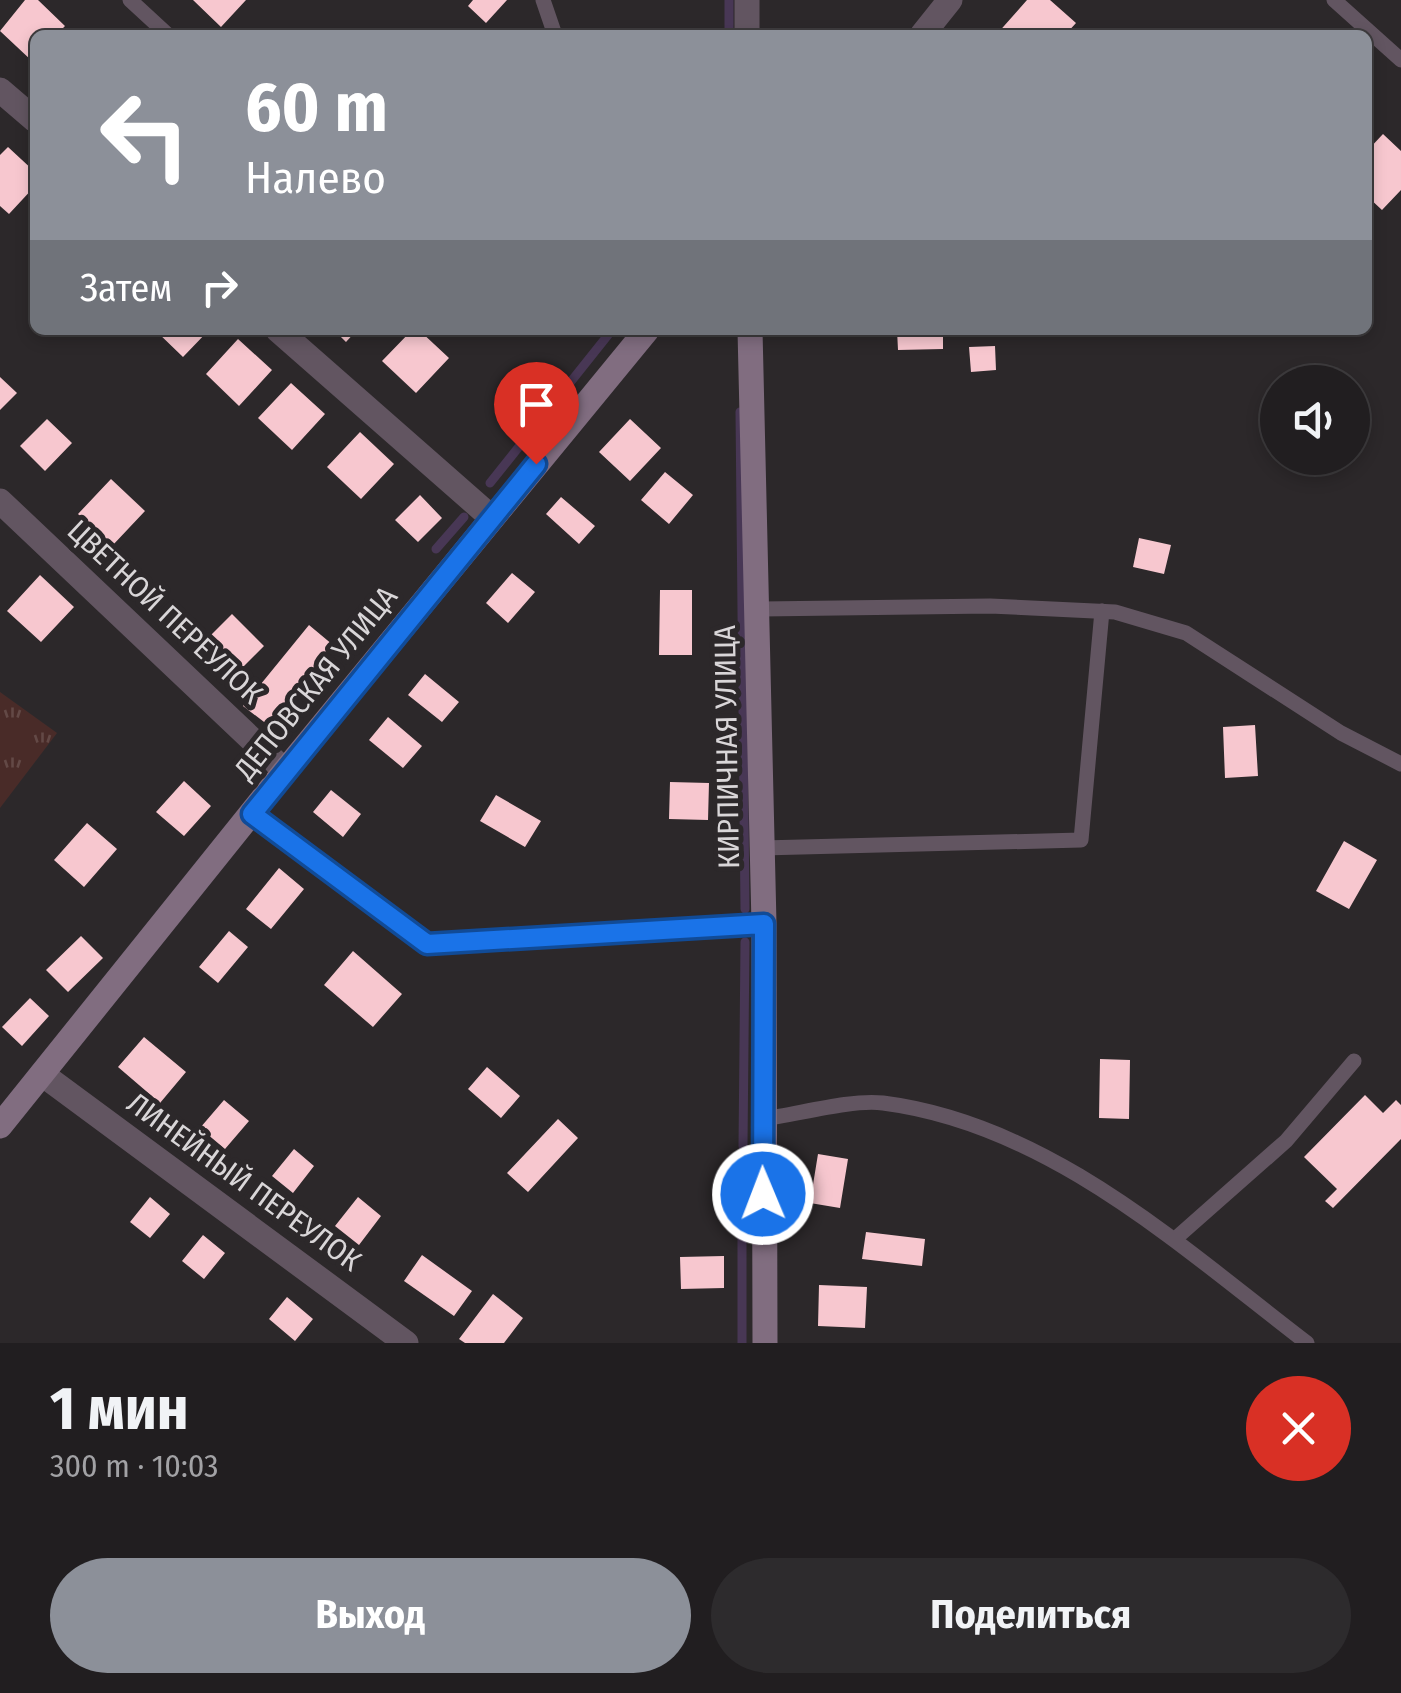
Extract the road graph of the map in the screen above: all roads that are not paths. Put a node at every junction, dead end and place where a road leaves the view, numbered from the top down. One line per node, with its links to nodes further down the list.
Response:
1 (130, 0): 6 (lane)
2 (543, 0): 7 (lane)
3 (747, 0): 8 (street)
4 (950, 0): 9 (street)
5 (1334, 0): 10 (lane)
6 (163, 30)
7 (554, 30)
8 (747, 30)
9 (926, 30)
10 (1368, 30)
11 (1372, 34): 12 (lane)
12 (1401, 60)
13 (0, 90): 14 (street)
14 (30, 116)
15 (284, 335): 19 (street)
16 (644, 335): 19 (street, ДЕПОВСКАЯ УЛИЦА)
17 (750, 335): 20 (street, КИРПИЧНАЯ УЛИЦА)
18 (0, 501): 23 (street, ЦВЕТНОЙ ПЕРЕУЛОК)
19 (492, 518): 23 (street, ДЕПОВСКАЯ УЛИЦА)
20 (756, 609): 21 (lane); 25 (street, КИРПИЧНАЯ УЛИЦА)
21 (1102, 611): 22 (lane); 25 (lane)
22 (1401, 764)
23 (285, 771): 24 (street, ДЕПОВСКАЯ УЛИЦА)
24 (252, 814): 26 (lane); 28 (street, ДЕПОВСКАЯ УЛИЦА)
25 (762, 848): 26 (street, КИРПИЧНАЯ УЛИЦА)
26 (764, 924): 29 (street, КИРПИЧНАЯ УЛИЦА)
27 (1354, 1060): 31 (lane)
28 (42, 1074): 30 (street, ДЕПОВСКАЯ УЛИЦА); 32 (street, ЛИНЕЙНЫЙ ПЕРЕУЛОК)
29 (762, 1120): 31 (lane); 33 (street, КИРПИЧНАЯ УЛИЦА)
30 (0, 1126)
31 (1175, 1239): 34 (lane)
32 (406, 1343)
33 (765, 1343)
34 (1307, 1343)

